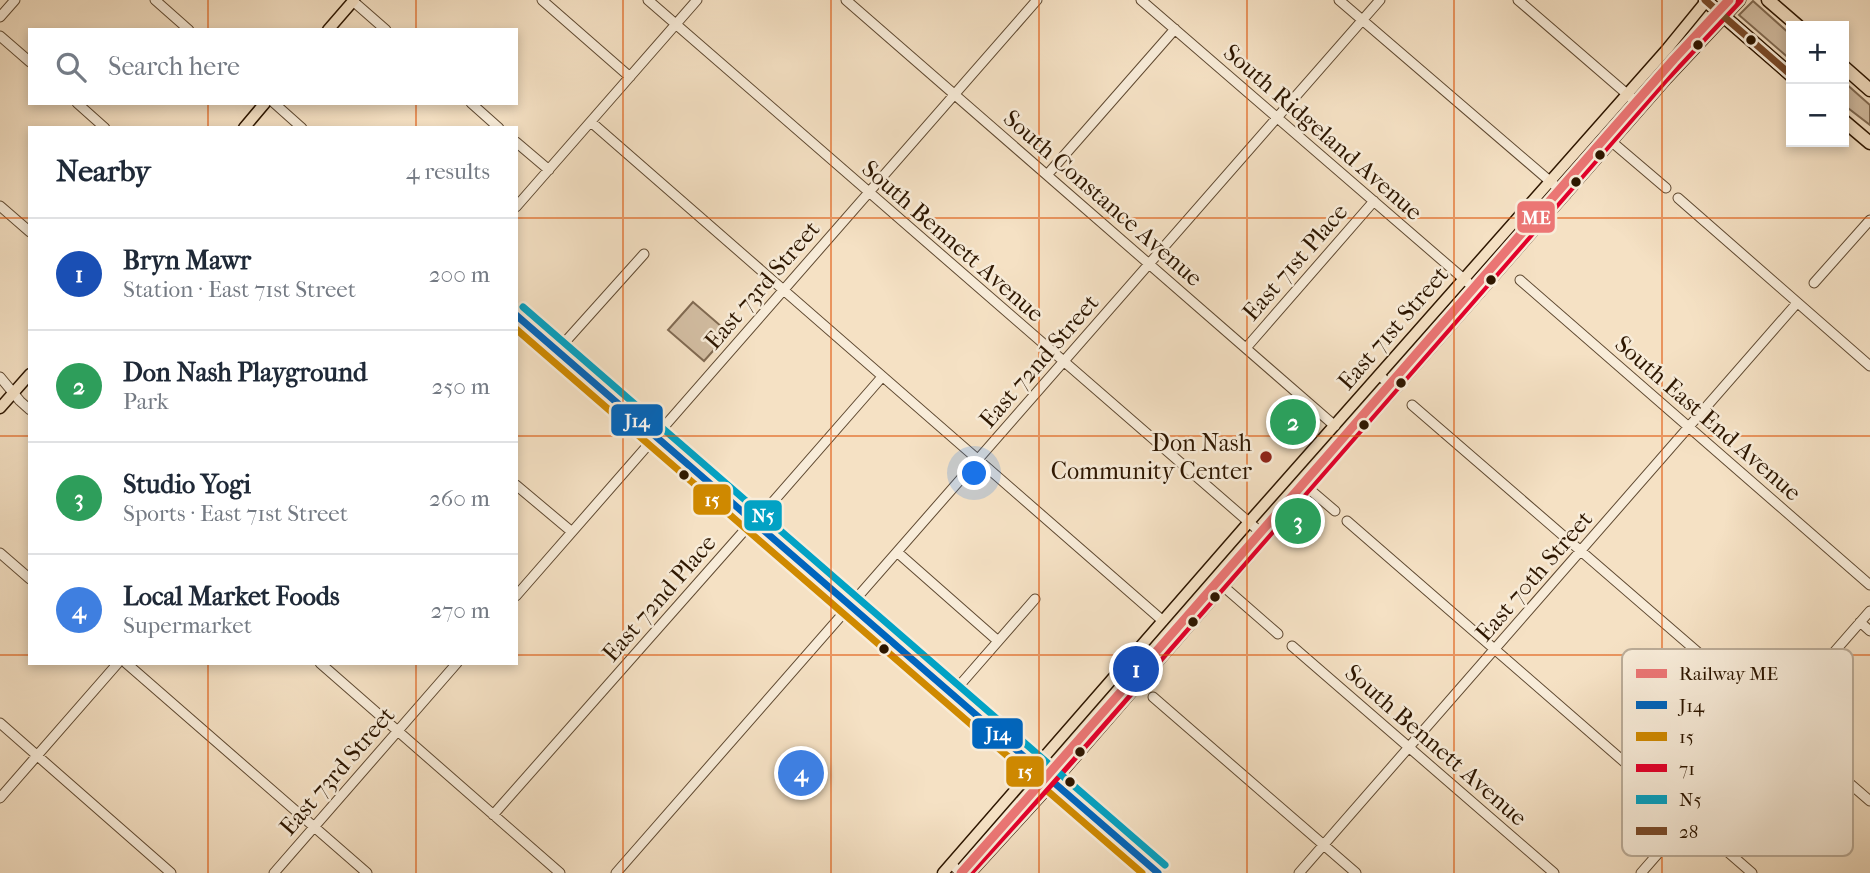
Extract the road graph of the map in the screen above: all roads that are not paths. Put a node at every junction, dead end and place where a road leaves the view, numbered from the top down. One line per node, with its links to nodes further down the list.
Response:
1 (15, 0): 17 (street)
2 (155, 0): 21 (street)
3 (542, 0): 29 (street)
4 (648, 0): 20 (street, South Bennett Avenue)
5 (697, 0): 20 (street)
6 (846, 0): 31 (street, South Constance Avenue)
7 (1037, 0): 31 (street, East 73rd Street)
8 (1141, 0): 24 (street, South Ridgeland Avenue)
9 (1339, 0): 18 (street)
10 (1380, 0): 18 (street, East 72nd Street)
11 (1518, 0): 32 (street)
12 (1706, 0): 16 (highway); 32 (main road, East 71st Street)
13 (1740, 0): 16 (main road, East 71st Street)
14 (1768, 0): 19 (highway)
15 (354, 1): 22 (main road); 23 (street)
16 (1724, 17): 28 (highway); 37 (main road, East 71st Street)
17 (0, 18)
18 (1362, 20): 38 (street, East 72nd Street); 50 (street)
19 (1792, 21)
20 (676, 24): 29 (street); 52 (street, South Bennett Avenue)
21 (187, 28)
22 (330, 28)
23 (384, 28)
24 (1175, 29): 38 (street, South Ridgeland Avenue); 49 (street)
25 (0, 36): 26 (street)
26 (28, 60)
27 (1849, 70): 30 (highway)
28 (1786, 71)
29 (630, 77): 39 (street)
30 (1870, 89)
31 (954, 94): 49 (street, South Constance Avenue); 52 (street, East 73rd Street)
32 (1627, 94): 37 (street); 50 (main road, East 71st Street)
33 (79, 105): 41 (street)
34 (263, 105): 42 (main road)
35 (276, 105): 43 (street)
36 (473, 105): 44 (street)
37 (1642, 107): 45 (main road, East 71st Street)
38 (1277, 118): 55 (street, South Ridgeland Avenue); 61 (street, East 72nd Street)
39 (591, 122): 48 (street); 65 (street)
40 (1849, 125): 47 (highway)
41 (103, 126)
42 (246, 126)
43 (300, 126)
44 (497, 126)
45 (1612, 142): 51 (street); 53 (main road, East 71st Street)
46 (518, 144): 48 (street)
47 (1870, 144)
48 (548, 170): 56 (street)
49 (1047, 175): 61 (street, South Constance Avenue)
50 (1550, 181): 53 (street); 62 (main road, East 71st Street)
51 (1666, 188)
52 (869, 192): 65 (street, East 73rd Street); 71 (street, South Bennett Avenue)
53 (1566, 195): 66 (main road, East 71st Street)
54 (1678, 198): 67 (street)
55 (1374, 201): 62 (street, South Ridgeland Avenue); 69 (street, East 71st Place)
56 (518, 205)
57 (0, 206): 59 (street)
58 (1870, 220): 64 (street)
59 (28, 230)
60 (644, 254): 70 (street)
61 (1149, 264): 69 (street, South Constance Avenue); 71 (street, East 72nd Street)
62 (1463, 279): 66 (street, South Ridgeland Avenue); 73 (main road, East 71st Street)
63 (1520, 280): 83 (street, South East End Avenue)
64 (1814, 283)
65 (783, 291): 76 (street); 84 (street, East 73rd Street)
66 (1480, 293): 77 (main road, East 71st Street)
67 (1797, 303): 72 (street); 83 (street, East 70th Street)
68 (518, 317): 70 (street)
69 (1246, 348): 82 (street, South Constance Avenue)
70 (558, 351): 84 (street)
71 (1063, 362): 85 (street, East 72nd Street); 91 (street, South Bennett Avenue)
72 (1870, 366)
73 (1379, 375): 77 (street); 82 (main road, East 71st Street)
74 (28, 376): 78 (main road)
75 (0, 377): 78 (street)
76 (882, 377): 85 (street); 90 (street, East 72nd Place)
77 (1395, 389): 87 (main road, East 71st Street)
78 (13, 393): 80 (main road); 81 (street)
79 (1412, 405): 94 (street)
80 (0, 408)
81 (28, 408)
82 (1335, 426): 91 (main road, East 71st Street)
83 (1689, 427): 94 (street, East 70th Street); 98 (street, South East End Avenue)
84 (655, 436): 90 (street); 92 (street, East 73rd Street)
85 (978, 459): 95 (street, East 72nd Street); 104 (street)
86 (518, 487): 92 (street)
87 (1308, 488): 88 (street); 93 (main road, East 71st Street)
88 (1335, 511)
89 (1347, 521): 112 (street)
90 (754, 522): 102 (street); 129 (street, East 72nd Place)
91 (1249, 522): 93 (street, South Bennett Avenue); 104 (main road, East 71st Street)
92 (572, 532): 100 (street, East 73rd Street)
93 (1266, 537): 99 (main road, East 71st Street)
94 (1581, 551): 110 (street); 112 (street, East 70th Street)
95 (897, 552): 102 (street, East 72nd Street); 108 (street)
96 (0, 553): 97 (street)
97 (28, 577)
98 (1870, 585)
99 (1223, 586): 107 (street); 125 (main road, East 71st Street)
100 (518, 594)
101 (1035, 599): 108 (street)
102 (850, 606): 117 (street); 139 (street, East 72nd Street)
103 (1870, 611): 105 (street)
104 (1163, 621): 124 (main road, East 71st Street)
105 (1860, 622): 106 (street); 111 (street)
106 (1870, 631)
107 (1278, 634)
108 (998, 641): 117 (street)
109 (1292, 646): 121 (street, South Bennett Avenue)
110 (1694, 649)
111 (1836, 649)
112 (1494, 650): 121 (street, East 70th Street); 123 (street)
113 (116, 665): 122 (street)
114 (128, 665): 130 (street)
115 (322, 665): 120 (street)
116 (455, 665): 120 (street, East 73rd Street)
117 (951, 694): 124 (street)
118 (1153, 697): 131 (street)
119 (0, 723): 122 (street)
120 (397, 731): 129 (street); 130 (street, East 73rd Street)
121 (1409, 747): 131 (street, East 70th Street); 145 (street, South Bennett Avenue)
122 (37, 756): 127 (street); 135 (street)
123 (1622, 760)
124 (1035, 766): 125 (street); 134 (main road, East 71st Street)
125 (1053, 782): 141 (main road, East 71st Street); 142 (street)
126 (1853, 786): 128 (street)
127 (0, 798)
128 (1870, 801)
129 (493, 815): 138 (street)
130 (314, 827): 136 (street, East 73rd Street); 137 (street)
131 (1324, 845): 143 (street, East 70th Street); 144 (street)
132 (1656, 856): 146 (street)
133 (1733, 856): 147 (street)
134 (947, 869): 140 (street)
135 (171, 873)
136 (274, 873)
137 (366, 873)
138 (559, 873)
139 (616, 873)
140 (961, 873)
141 (970, 873)
142 (1158, 873)
143 (1299, 873)
144 (1356, 873)
145 (1554, 873)
146 (1641, 873)
147 (1752, 873)

